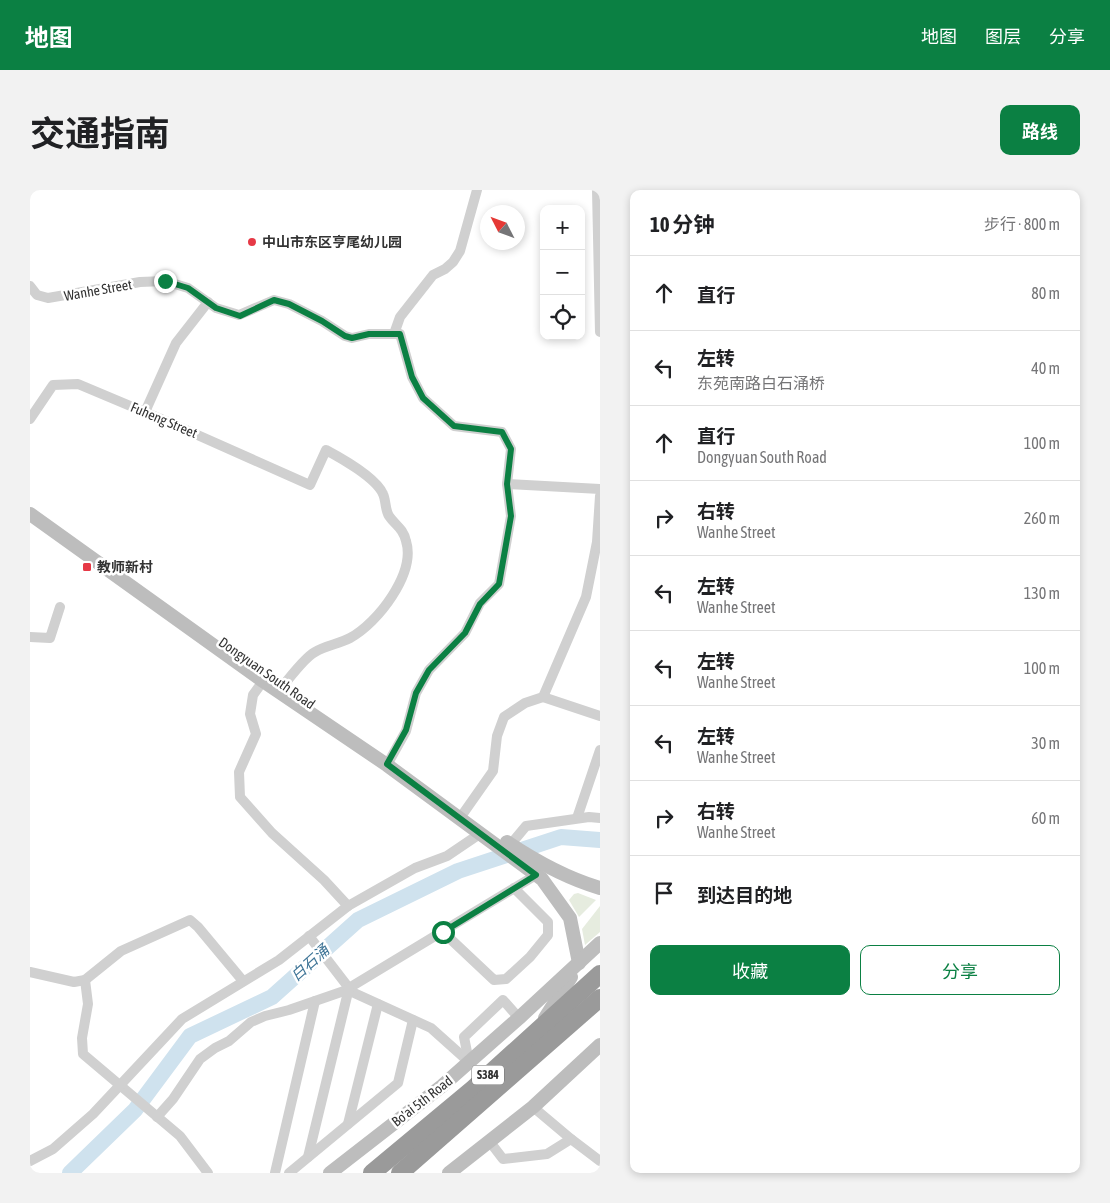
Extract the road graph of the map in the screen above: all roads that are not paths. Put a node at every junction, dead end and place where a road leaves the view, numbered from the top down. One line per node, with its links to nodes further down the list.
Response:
1 (477, 190): 7 (street)
2 (597, 190): 4 (street)
3 (30, 286): 5 (street, Wanhe Street)
4 (600, 300): 6 (street)
5 (208, 302): 7 (street, Wanhe Street); 8 (street)
6 (600, 332)
7 (394, 334): 10 (street)
8 (145, 412): 9 (street, Fuheng Street); 18 (street, Fuheng Street)
9 (30, 419)
10 (507, 484): 11 (street); 22 (street)
11 (600, 489)
12 (600, 496): 19 (street)
13 (30, 507): 18 (street, Dongyuan South Road)
14 (30, 514): 17 (street, Dongyuan South Road)
15 (60, 607): 16 (street)
16 (30, 637)
17 (263, 681): 18 (street, Dongyuan South Road); 31 (street)
18 (281, 688): 22 (street, Dongyuan South Road)
19 (543, 697): 20 (street); 23 (street)
20 (600, 716)
21 (600, 750): 24 (street)
22 (389, 762): 23 (street, Dongyuan South Road)
23 (462, 815): 26 (street, Dongyuan South Road); 27 (street, Dongyuan South Road)
24 (577, 818): 25 (street); 27 (street)
25 (600, 818)
26 (481, 833): 27 (street, Dongyuan South Road); 31 (street)
27 (503, 842): 28 (street)
28 (535, 869): 29 (street); 30 (street); 35 (street)
29 (514, 888): 32 (street); 32 (street)
30 (600, 888)
31 (348, 906): 33 (street)
32 (443, 932): 40 (street)
33 (309, 936): 39 (street); 40 (street)
34 (600, 943): 35 (street, Bo'ai 5th Road)
35 (579, 964): 44 (street, Bo'ai 5th Road); 46 (street)
36 (30, 972): 38 (street)
37 (600, 974): 46 (highway, Bo'ai 5th Road / S384)
38 (85, 980): 39 (street); 49 (street)
39 (243, 982): 49 (street)
40 (349, 988): 42 (street); 43 (street); 55 (street)
41 (600, 998): 63 (highway, S384)
42 (315, 1001): 51 (street); 59 (street)
43 (378, 1004): 45 (street); 52 (street)
44 (519, 1018): 48 (street, Bo'ai 5th Road); 48 (street)
45 (413, 1020): 48 (street); 52 (street)
46 (538, 1031): 62 (highway, Bo'ai 5th Road / S384)
47 (600, 1045): 50 (street)
48 (470, 1062): 61 (street, Bo'ai 5th Road)
49 (120, 1085): 51 (street); 57 (street)
50 (533, 1107): 53 (street); 54 (street)
51 (155, 1115): 58 (street)
52 (348, 1124): 55 (street)
53 (571, 1140): 54 (street); 56 (street)
54 (490, 1142): 64 (street)
55 (308, 1157): 60 (street)
56 (600, 1161)
57 (30, 1162)
58 (208, 1173)
59 (275, 1173)
60 (288, 1173)
61 (330, 1173)
62 (372, 1173)
63 (400, 1173)
64 (449, 1173)

